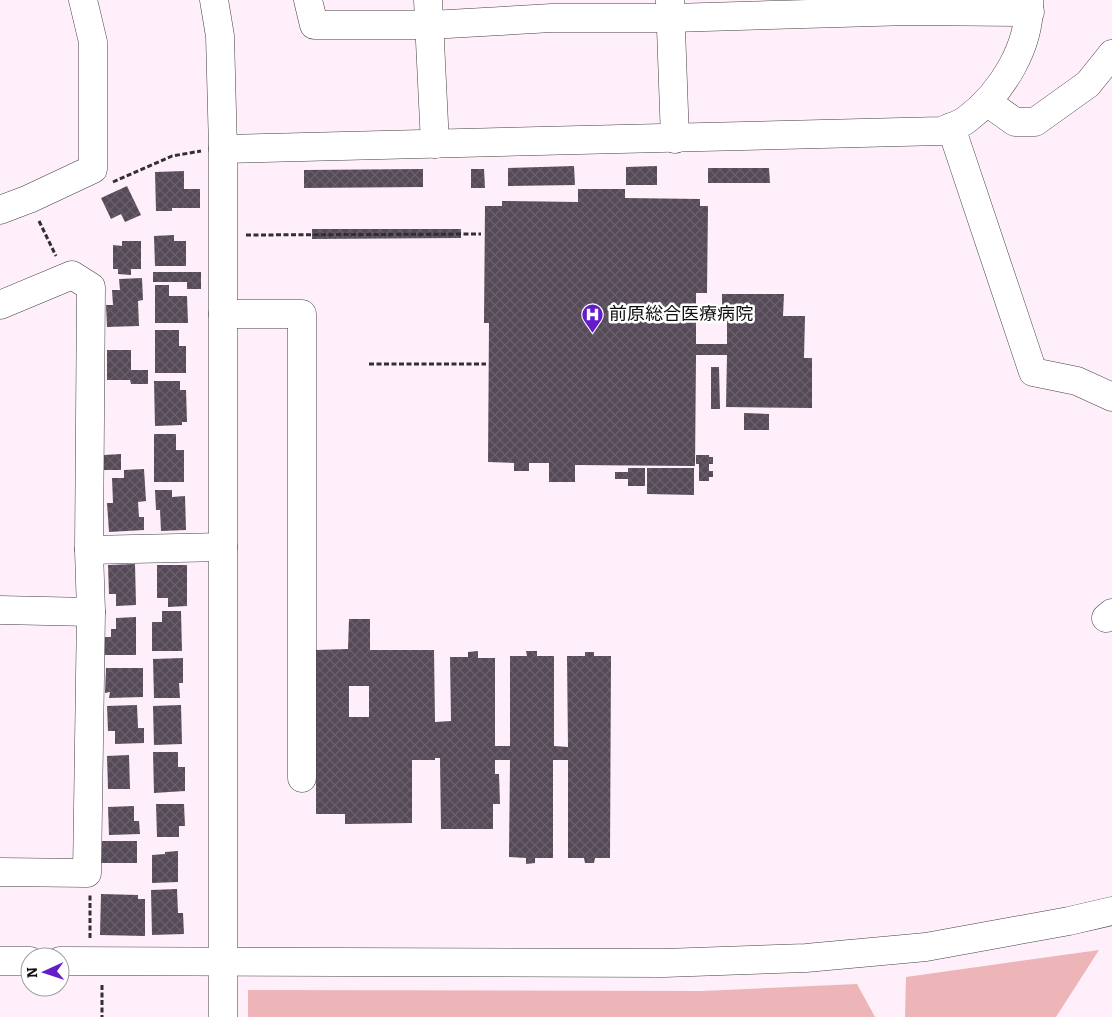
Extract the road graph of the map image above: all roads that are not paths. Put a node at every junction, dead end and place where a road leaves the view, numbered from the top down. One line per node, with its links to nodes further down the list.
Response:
1 (83, 0): 16 (street)
2 (214, 0): 15 (street)
3 (308, 0): 9 (street)
4 (909, 6): 5 (street); 6 (street)
5 (1029, 6): 11 (street)
6 (790, 7): 8 (street)
7 (551, 9): 8 (street); 9 (street)
8 (671, 9): 13 (street)
9 (429, 13): 14 (street)
10 (1112, 54): 11 (street)
11 (987, 102): 12 (street)
12 (951, 127): 13 (street); 19 (street)
13 (675, 139): 14 (street)
14 (435, 144): 15 (street)
15 (224, 149): 18 (street)
16 (0, 210)
17 (0, 305): 21 (street)
18 (223, 314): 20 (street); 24 (street)
19 (1112, 397)
20 (223, 547): 21 (street); 30 (street)
21 (89, 550): 23 (street)
22 (0, 610): 23 (street)
23 (91, 612): 25 (street)
24 (302, 778)
25 (0, 872)
26 (1112, 910): 30 (street)
27 (0, 961): 28 (street)
28 (20, 961)
29 (70, 961): 30 (street)
30 (222, 962): 31 (street)
31 (223, 1017)

